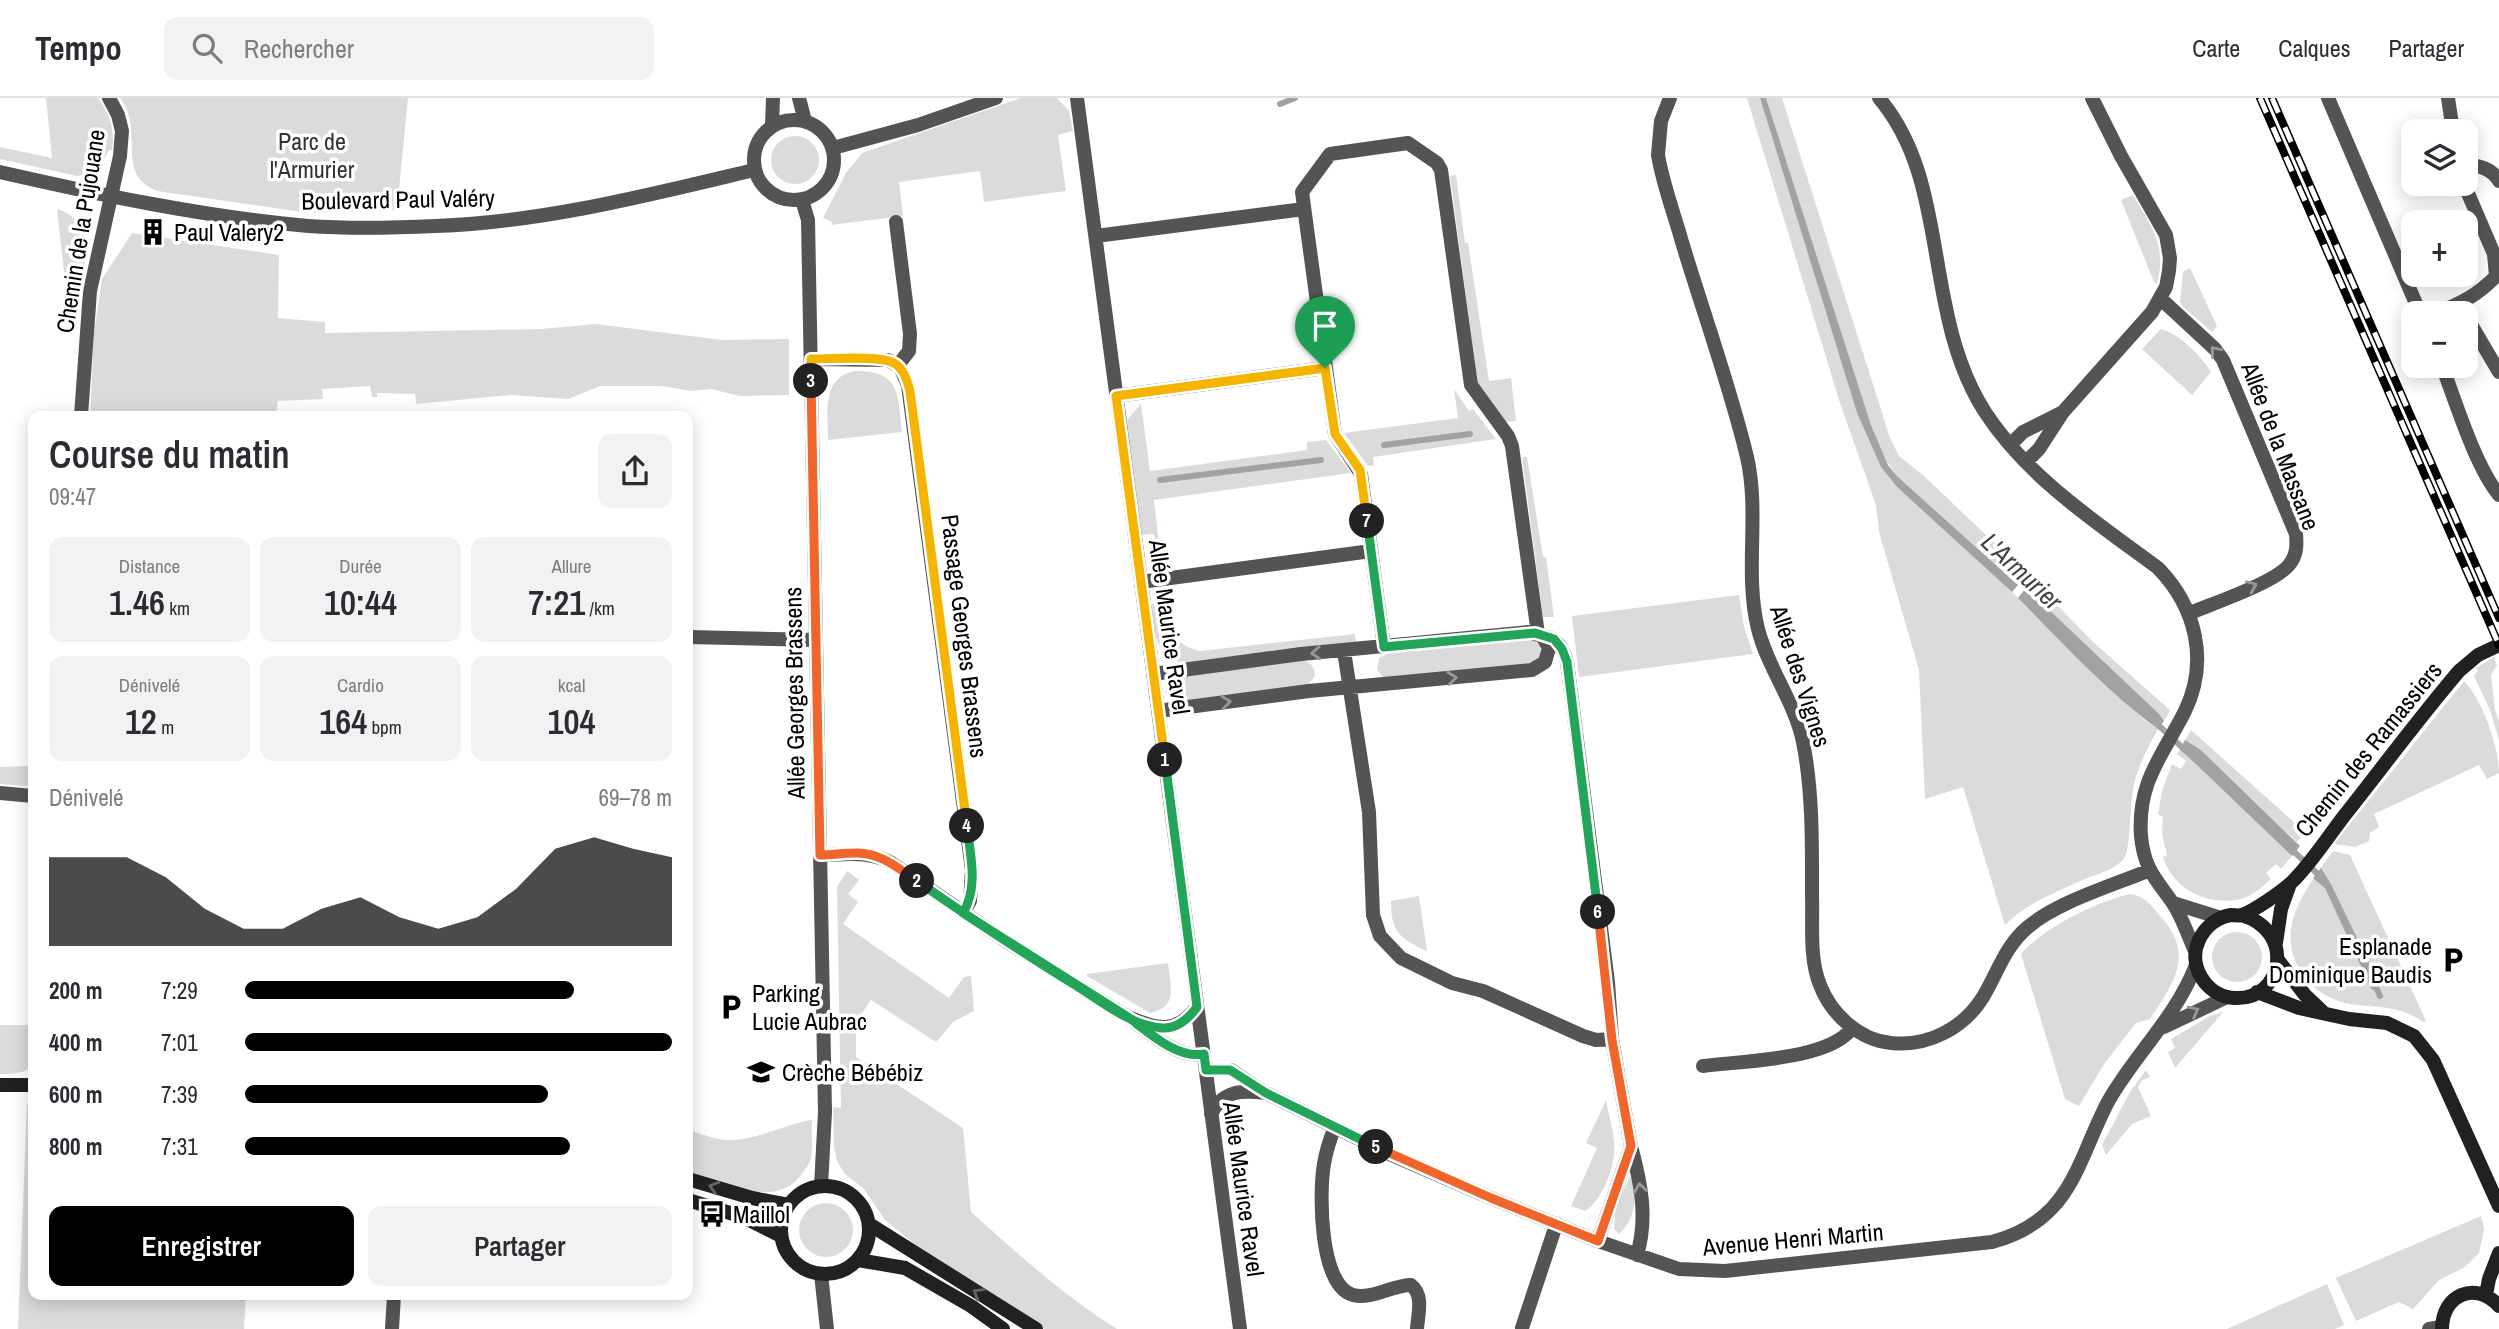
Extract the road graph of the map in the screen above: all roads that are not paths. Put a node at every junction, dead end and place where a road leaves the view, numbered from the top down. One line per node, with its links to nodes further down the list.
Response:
1 (109, 98): 19 (street, Chemin de la Pujouane)
2 (773, 98): 13 (street)
3 (799, 98): 12 (street)
4 (996, 98): 14 (street)
5 (1077, 98): 24 (street, Allée Maurice Ravel)
6 (1670, 98): 70 (street, Allée des Vignes)
7 (1879, 98): 38 (street)
8 (2092, 98): 26 (street)
9 (2328, 98): 27 (street)
10 (2448, 98): 11 (street)
11 (2451, 119)
12 (805, 121): 13 (street); 14 (street)
13 (772, 125): 16 (street)
14 (833, 148): 21 (street)
15 (2478, 166): 18 (street)
16 (754, 170): 19 (street, Boulevard Paul Valéry); 21 (street)
17 (0, 172): 19 (street, Boulevard Paul Valéry)
18 (2499, 181)
19 (111, 196): 36 (street, Chemin de la Pujouane)
20 (2469, 196): 25 (street)
21 (802, 201): 30 (street, Allée Georges Brassens)
22 (1304, 209): 24 (street); 32 (street); 44 (street)
23 (896, 222): 31 (street)
24 (1096, 236): 35 (street, Allée Maurice Ravel)
25 (2497, 274): 28 (street)
26 (2161, 299): 37 (street); 43 (street, Allée de la Massane, one-way to 26)
27 (2415, 301)
28 (2470, 301)
29 (2478, 336): 33 (street)
30 (811, 359): 31 (street); 46 (street, Allée Georges Brassens)
31 (898, 365): 59 (street, Passage Georges Brassens)
32 (1325, 368): 35 (street); 41 (street)
33 (2499, 372)
34 (2446, 378): 40 (street)
35 (1116, 396): 42 (street, Allée Maurice Ravel)
36 (81, 411)
37 (2063, 412): 38 (street); 39 (street)
38 (2011, 444): 39 (street)
39 (2026, 462): 43 (street)
40 (2499, 495)
41 (1371, 551): 42 (street); 47 (street)
42 (1141, 582): 50 (street, Allée Maurice Ravel)
43 (2190, 613): 56 (street)
44 (1540, 635): 47 (street); 51 (street, one-way to 44); 72 (street)
45 (693, 637): 46 (street)
46 (815, 640): 55 (street, Allée Georges Brassens)
47 (1384, 647): 49 (street)
48 (2493, 648): 57 (main road, Chemin des Ramassiers)
49 (1344, 652): 50 (street, one-way to 50); 51 (street)
50 (1153, 674): 52 (street, Allée Maurice Ravel)
51 (1348, 688): 52 (street, one-way to 51); 72 (street)
52 (1158, 710): 67 (street, Allée Maurice Ravel)
53 (0, 793): 54 (street)
54 (28, 796)
55 (820, 855): 59 (street); 83 (street, Allée Georges Brassens)
56 (2150, 870): 58 (street); 70 (street, Allée des Vignes)
57 (2294, 879): 60 (main road, Chemin des Ramassiers); 62 (main road, Chemin des Ramassiers)
58 (2173, 903): 61 (street); 63 (street)
59 (963, 913): 69 (street)
60 (2241, 915): 61 (main road); 62 (main road)
61 (2221, 918): 63 (main road)
62 (2276, 943): 64 (main road)
63 (2196, 958): 66 (main road); 71 (street, Avenue Henri Martin)
64 (2278, 960): 65 (main road); 68 (main road)
65 (2257, 992): 66 (main road); 68 (main road)
66 (2227, 997): 71 (street, Avenue Henri Martin, one-way to 66)
67 (1197, 1007): 69 (street); 73 (street, Allée Maurice Ravel)
68 (2323, 1012): 86 (main road)
69 (1128, 1017): 73 (street)
70 (1852, 1028): 74 (street)
71 (2162, 1028): 92 (street, Avenue Henri Martin)
72 (1612, 1040): 81 (street)
73 (1204, 1054): 75 (street, Allée Maurice Ravel)
74 (1703, 1066)
75 (1206, 1070): 78 (street, Avenue Henri Martin); 79 (street, Allée Maurice Ravel)
76 (0, 1085): 77 (main road)
77 (28, 1085)
78 (1266, 1093): 79 (street, Avenue Henri Martin); 80 (street, Avenue Henri Martin)
79 (1211, 1114): 104 (street, Allée Maurice Ravel)
80 (1335, 1127): 88 (street, Avenue Henri Martin); 105 (street)
81 (1631, 1146): 90 (street); 92 (street, one-way to 81)
82 (693, 1181): 85 (main road, one-way to 82)
83 (821, 1186): 85 (main road); 87 (main road)
84 (693, 1202): 89 (main road)
85 (789, 1205): 89 (main road)
86 (2499, 1206)
87 (869, 1224): 93 (main road); 103 (main road, one-way to 87)
88 (1556, 1225): 90 (street, Avenue Henri Martin); 98 (street)
89 (781, 1236): 94 (main road)
90 (1598, 1241): 92 (street, Avenue Henri Martin)
91 (2499, 1252): 95 (main road)
92 (1637, 1255)
93 (858, 1260): 94 (main road); 102 (main road)
94 (821, 1274): 101 (street)
95 (2486, 1295): 97 (main road); 99 (main road)
96 (394, 1300): 100 (street)
97 (2499, 1306)
98 (1522, 1328)
99 (2438, 1328)
100 (392, 1329)
101 (827, 1329)
102 (1003, 1329)
103 (1036, 1329)
104 (1240, 1329)
105 (1417, 1329)

